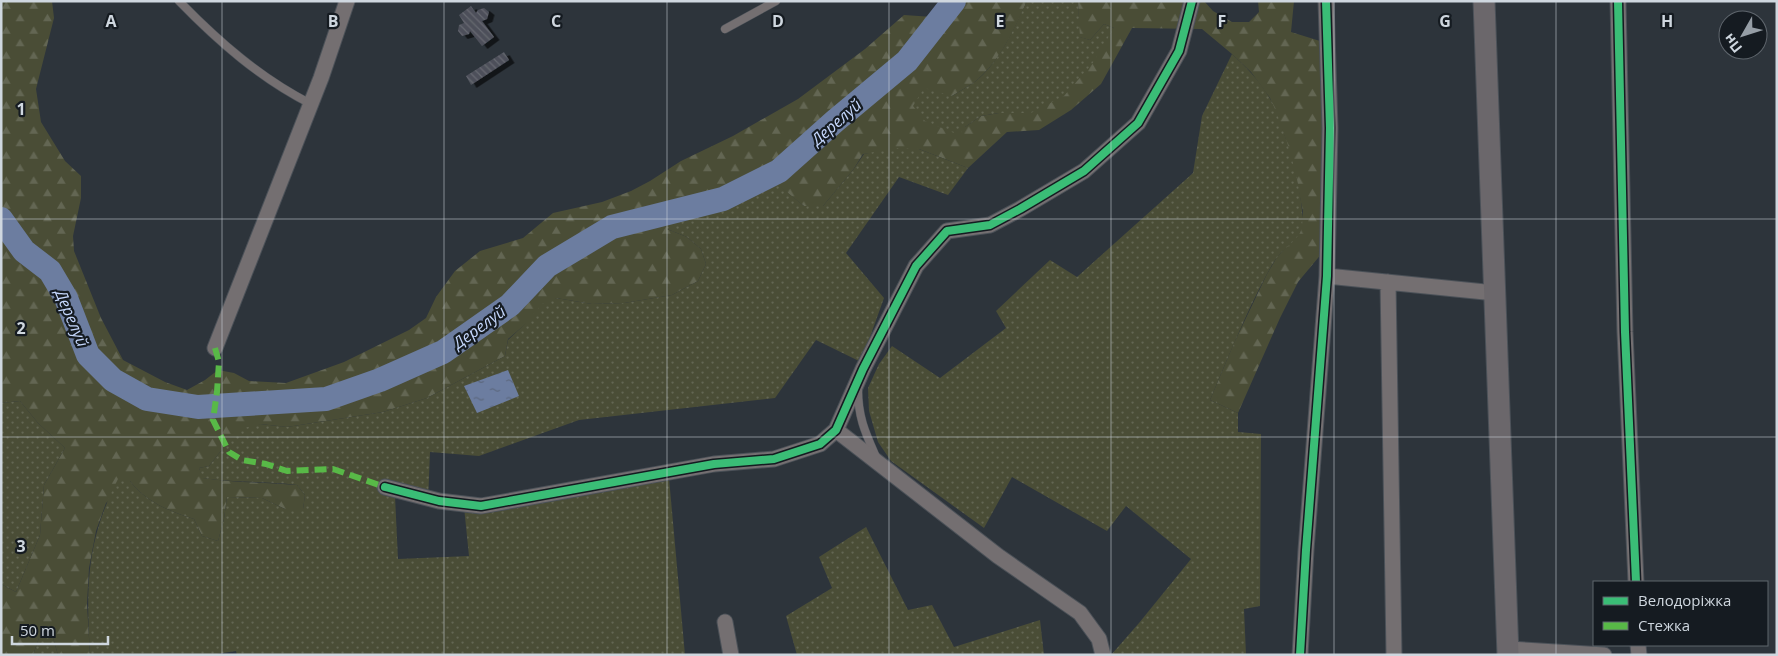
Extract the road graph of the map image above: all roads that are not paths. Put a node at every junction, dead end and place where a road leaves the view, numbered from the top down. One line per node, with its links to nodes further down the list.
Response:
1 (180, 1): 9 (lane)
2 (347, 1): 9 (street)
3 (776, 1): 8 (lane)
4 (1192, 1): 14 (street)
5 (1326, 1): 10 (street)
6 (1484, 1): 12 (main road)
7 (1618, 1): 18 (street)
8 (725, 29)
9 (311, 104): 13 (street)
10 (1328, 276): 11 (street); 23 (street)
11 (1388, 282): 12 (street); 24 (street)
12 (1495, 293): 20 (main road)
13 (215, 348)
14 (858, 380): 15 (street); 16 (lane)
15 (836, 430): 16 (street); 17 (street)
16 (879, 463): 22 (street)
17 (385, 487)
18 (1636, 581)
19 (725, 622): 21 (street)
20 (1508, 652): 25 (street)
21 (731, 655)
22 (1103, 655)
23 (1300, 655)
24 (1394, 655)
25 (1604, 655)

